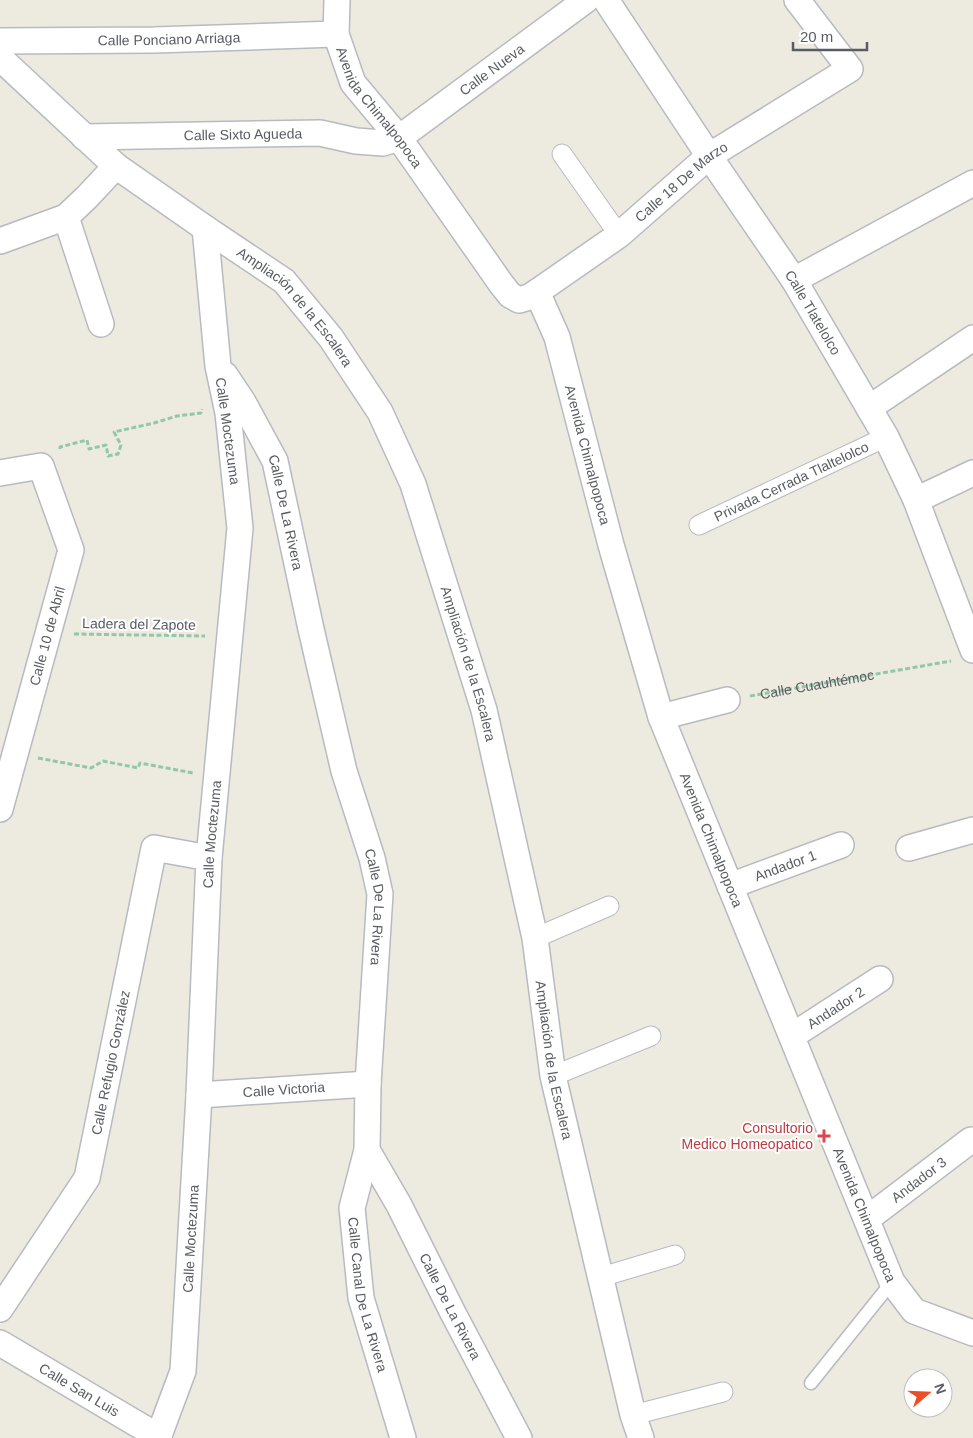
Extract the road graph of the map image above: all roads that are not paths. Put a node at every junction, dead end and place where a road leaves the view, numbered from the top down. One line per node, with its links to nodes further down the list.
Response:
1 (337, 0): 5 (street, Avenida Chimalpopoca)
2 (586, 0): 9 (street, Calle Nueva)
3 (606, 0): 11 (street, Calle Tlatelolco)
4 (797, 0): 11 (street, Calle 18 De Marzo)
5 (336, 34): 6 (street, Calle Ponciano Arriaga); 9 (street, Avenida Chimalpopoca)
6 (0, 41)
7 (0, 58): 8 (street, Ampliación de la Escalera)
8 (84, 137): 9 (street, Calle Sixto Agueda); 12 (street, Ampliación de la Escalera)
9 (398, 138): 19 (street, Avenida Chimalpopoca)
10 (562, 154): 16 (street)
11 (708, 156): 16 (street, Calle 18 De Marzo); 18 (street, Calle Tlatelolco)
12 (116, 166): 14 (street); 15 (street, Ampliación de la Escalera)
13 (973, 183): 18 (street)
14 (66, 217): 17 (street); 20 (street)
15 (205, 228): 22 (street, Calle Moctezuma); 39 (street, Ampliación de la Escalera)
16 (619, 235): 19 (street, Calle 18 De Marzo)
17 (0, 240)
18 (794, 280): 23 (street, Calle Tlatelolco)
19 (528, 296): 31 (street, Avenida Chimalpopoca)
20 (101, 324)
21 (973, 338): 23 (street)
22 (218, 366): 36 (street, Calle Moctezuma); 44 (street, Calle De La Rivera)
23 (869, 408): 24 (street, Calle Tlatelolco)
24 (886, 437): 27 (street, Calle Tlatelolco); 28 (street, Privada Cerrada Tlaltelolco)
25 (0, 473): 32 (street, Calle 10 de Abril)
26 (973, 473): 27 (street)
27 (916, 500): 29 (street, Calle Tlatelolco)
28 (698, 525)
29 (963, 655)
30 (727, 700): 31 (street)
31 (661, 717): 37 (street, Avenida Chimalpopoca)
32 (0, 809)
33 (973, 830): 35 (street)
34 (841, 845): 37 (street, Andador 1)
35 (909, 848)
36 (209, 858): 45 (street, Calle Moctezuma); 52 (street, Calle Refugio González)
37 (730, 886): 42 (street, Avenida Chimalpopoca)
38 (609, 906): 39 (street)
39 (535, 938): 43 (street, Ampliación de la Escalera)
40 (880, 979): 42 (street, Andador 2)
41 (651, 1036): 43 (street)
42 (792, 1036): 48 (street, Avenida Chimalpopoca)
43 (553, 1076): 50 (street, Ampliación de la Escalera)
44 (368, 1084): 45 (street, Calle Victoria); 47 (street, Calle De La Rivera)
45 (199, 1095): 58 (street, Calle Moctezuma)
46 (971, 1140): 48 (street, Andador 3)
47 (368, 1150): 59 (street, Calle Canal De La Rivera); 60 (street, Calle De La Rivera)
48 (867, 1219): 51 (street, Avenida Chimalpopoca)
49 (675, 1255): 50 (street)
50 (601, 1277): 57 (street, Ampliación de la Escalera)
51 (892, 1282): 53 (street, Avenida Chimalpopoca); 55 (lane)
52 (0, 1309)
53 (973, 1333)
54 (0, 1343): 58 (street, Calle San Luis)
55 (811, 1383)
56 (723, 1392): 57 (street)
57 (637, 1427)
58 (159, 1438)
59 (403, 1438)
60 (518, 1438)

